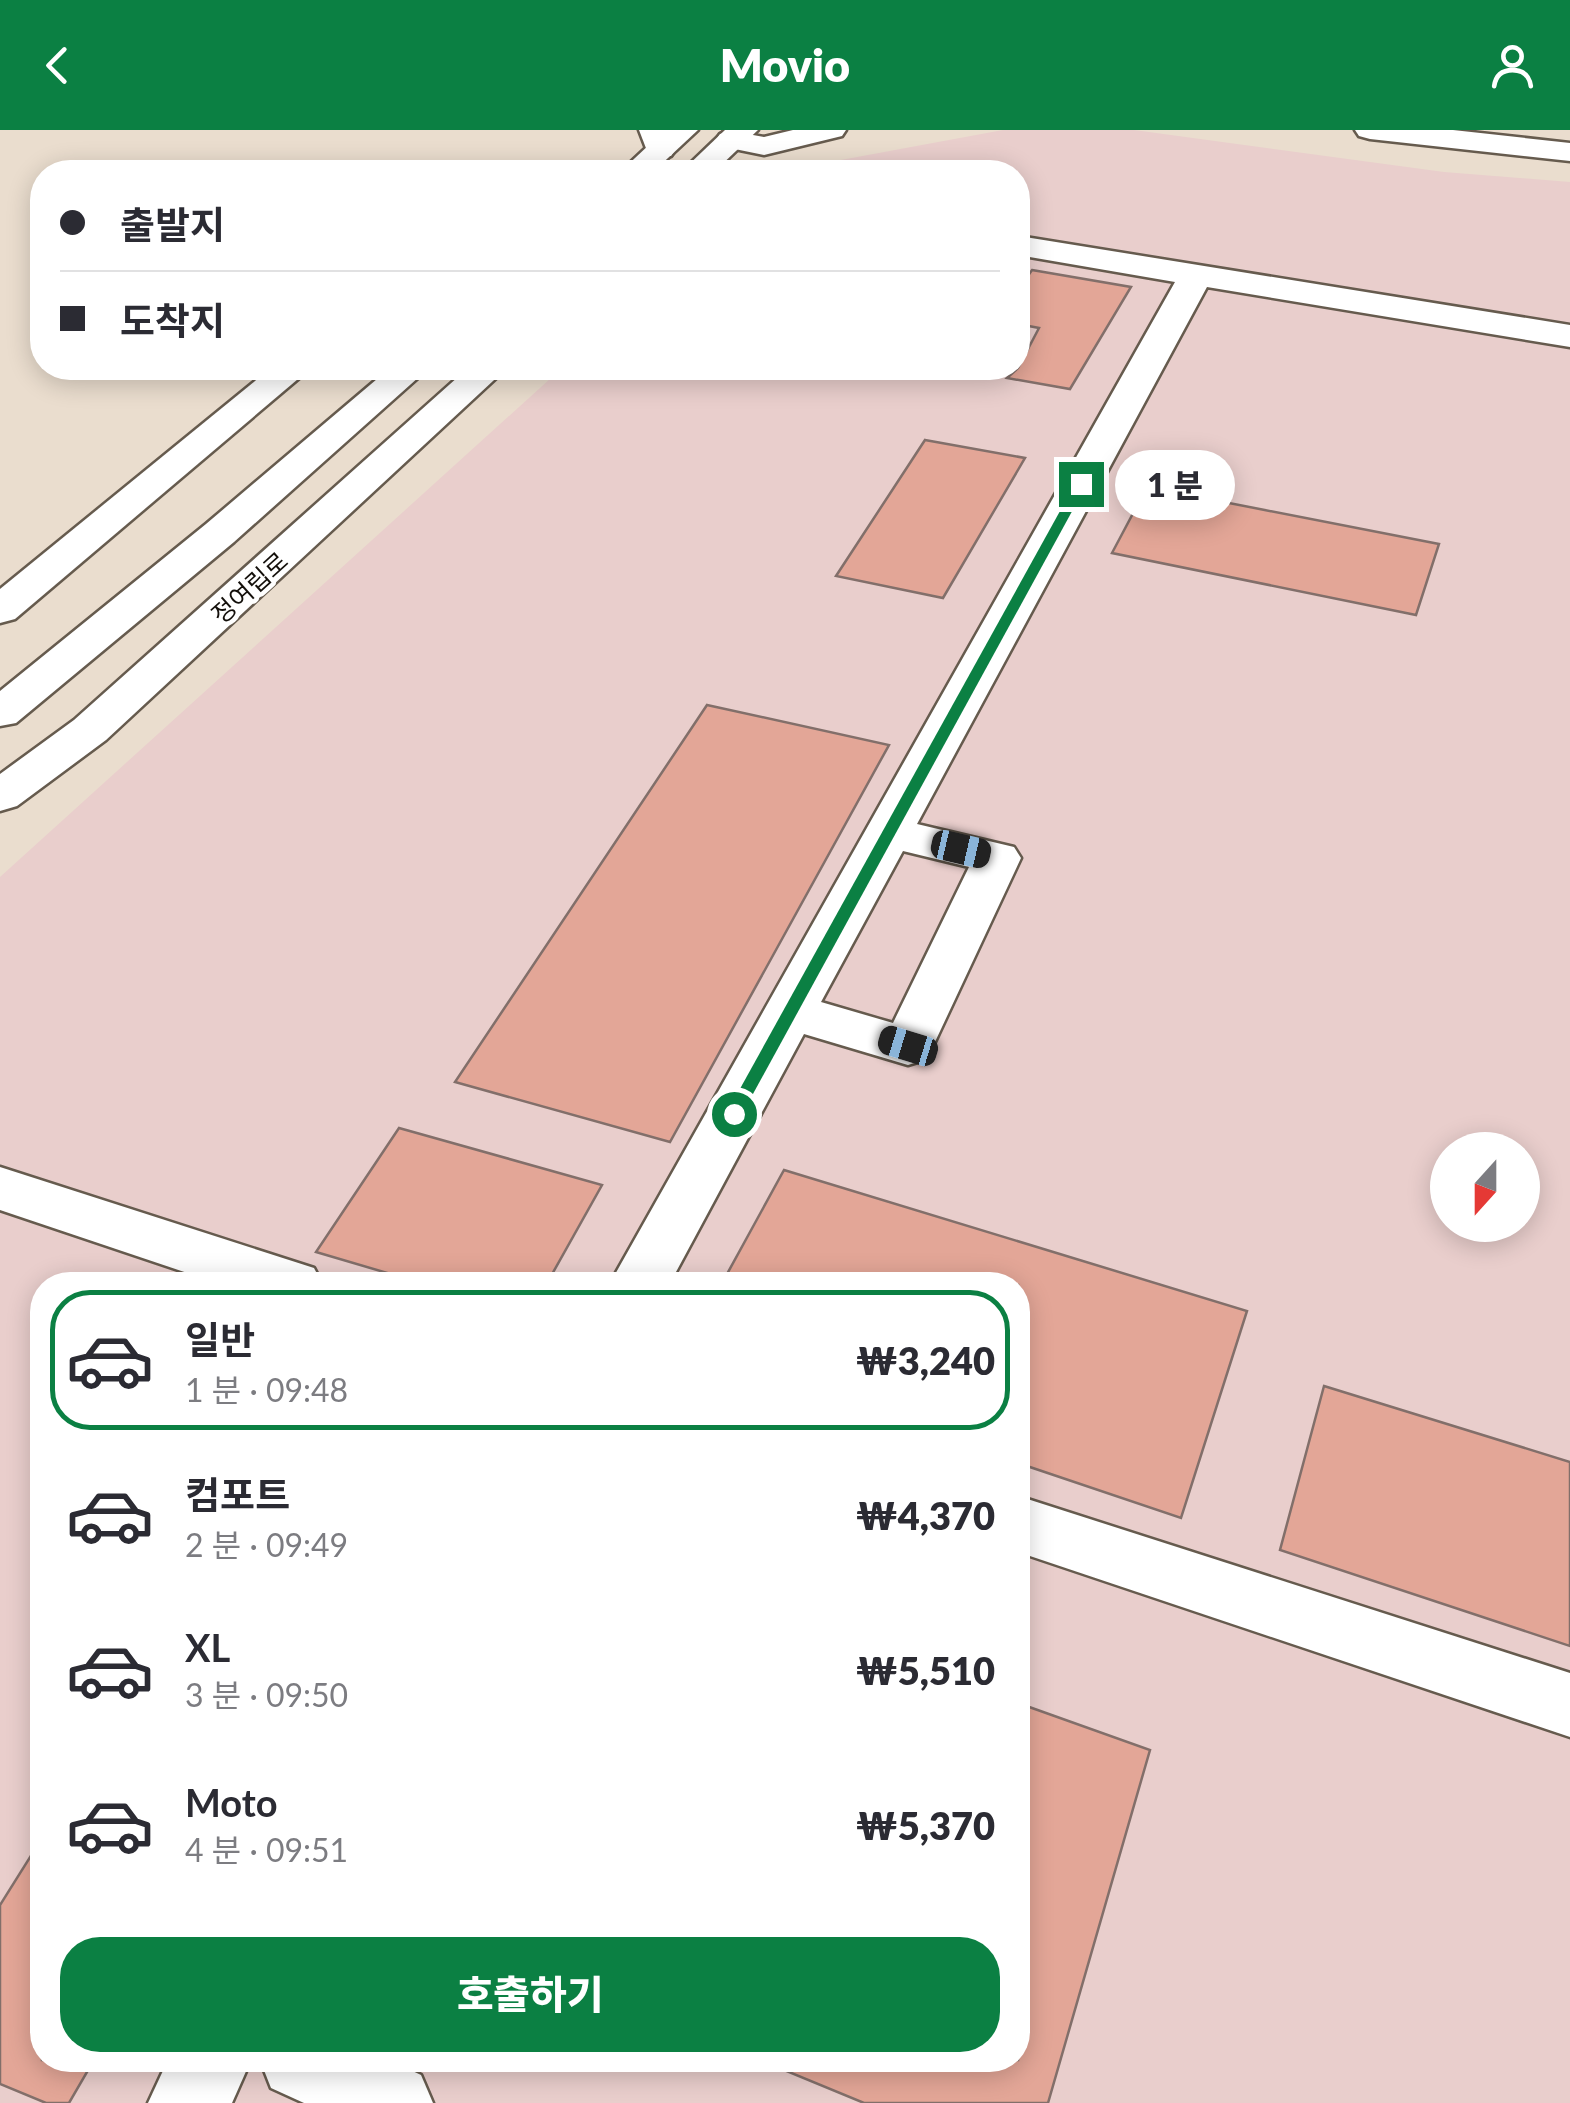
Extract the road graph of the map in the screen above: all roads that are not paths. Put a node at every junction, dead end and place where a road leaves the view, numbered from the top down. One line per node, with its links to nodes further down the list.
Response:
1 (831, 130): 4 (street)
2 (1370, 130): 3 (street)
3 (1379, 131): 6 (street); 7 (street)
4 (737, 135): 9 (street)
5 (666, 137): 8 (street)
6 (1570, 141)
7 (1570, 152)
8 (646, 160)
9 (709, 160)
10 (1030, 248): 11 (street)
11 (1196, 275): 12 (street); 21 (street)
12 (1570, 336)
13 (278, 380): 16 (street)
14 (397, 380): 18 (street, 정여립로)
15 (476, 380): 20 (street, 정여립로)
16 (0, 610)
17 (0, 665): 18 (street)
18 (42, 682): 19 (street, 정여립로)
19 (0, 713)
20 (0, 796)
21 (889, 832): 22 (street); 22 (street)
22 (790, 1011): 25 (street)
23 (0, 1188): 24 (street)
24 (254, 1272)
25 (646, 1272)
26 (1030, 1528): 27 (street)
27 (1570, 1706)
28 (205, 2072): 30 (street)
29 (325, 2072): 31 (street)
30 (188, 2103)
31 (394, 2103)

